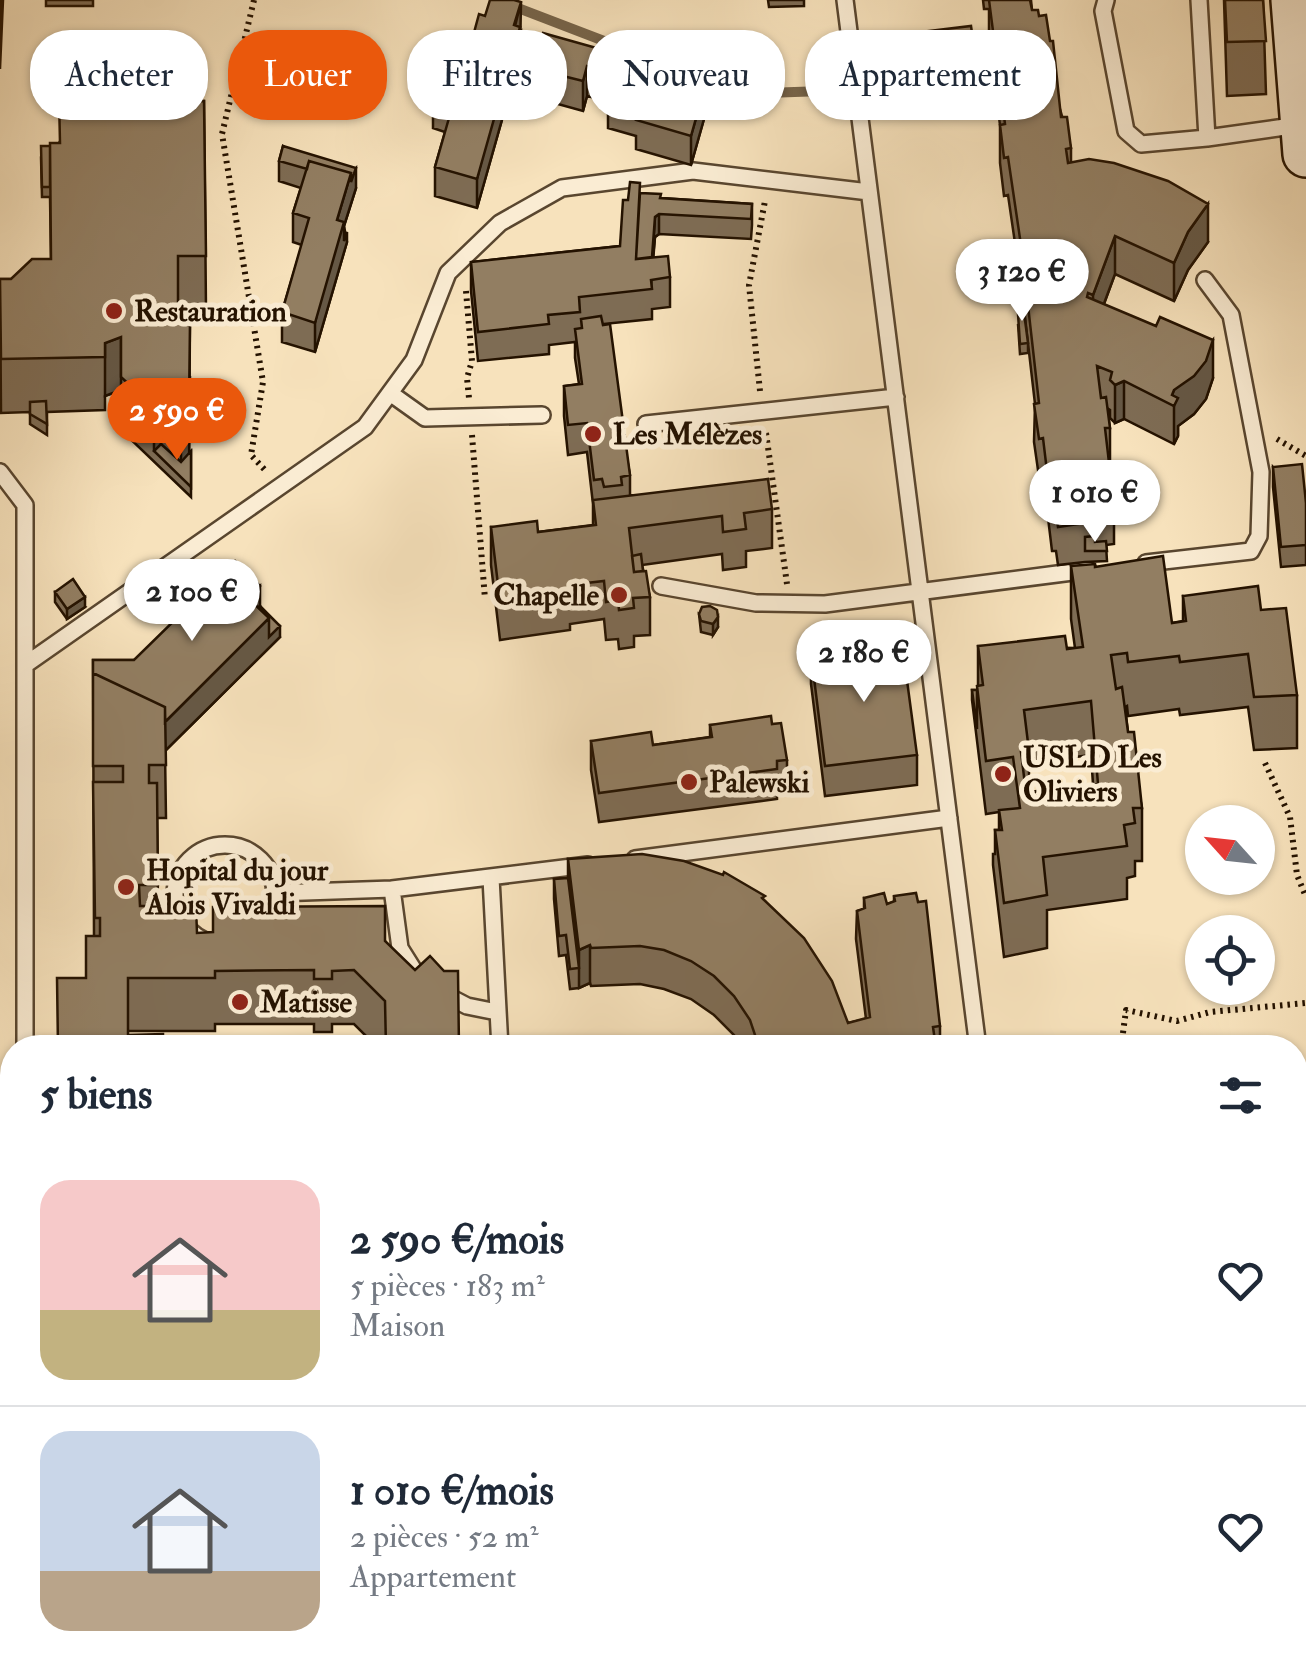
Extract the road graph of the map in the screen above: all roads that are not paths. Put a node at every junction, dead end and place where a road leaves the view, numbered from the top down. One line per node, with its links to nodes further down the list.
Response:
1 (846, 0): 7 (lane)
2 (1106, 0): 5 (lane)
3 (1199, 0): 5 (lane)
4 (1294, 0): 6 (main road)
5 (1208, 138): 6 (lane)
6 (1305, 139)
7 (870, 192): 9 (lane); 10 (lane)
8 (1205, 280): 14 (lane)
9 (390, 393): 11 (lane); 18 (lane)
10 (896, 397): 12 (lane); 17 (lane)
11 (542, 415)
12 (646, 424)
13 (0, 472): 18 (lane)
14 (1129, 565)
15 (1110, 567): 17 (lane)
16 (661, 586): 17 (lane)
17 (920, 591): 19 (lane)
18 (25, 665): 26 (lane)
19 (949, 818): 20 (lane); 28 (lane)
20 (624, 860)
21 (605, 863): 22 (lane)
22 (491, 878): 23 (lane); 25 (lane)
23 (392, 889): 24 (lane); 25 (lane)
24 (276, 893): 24 (lane)
25 (497, 1012): 27 (lane)
26 (25, 1035)
27 (499, 1035)
28 (976, 1035)

